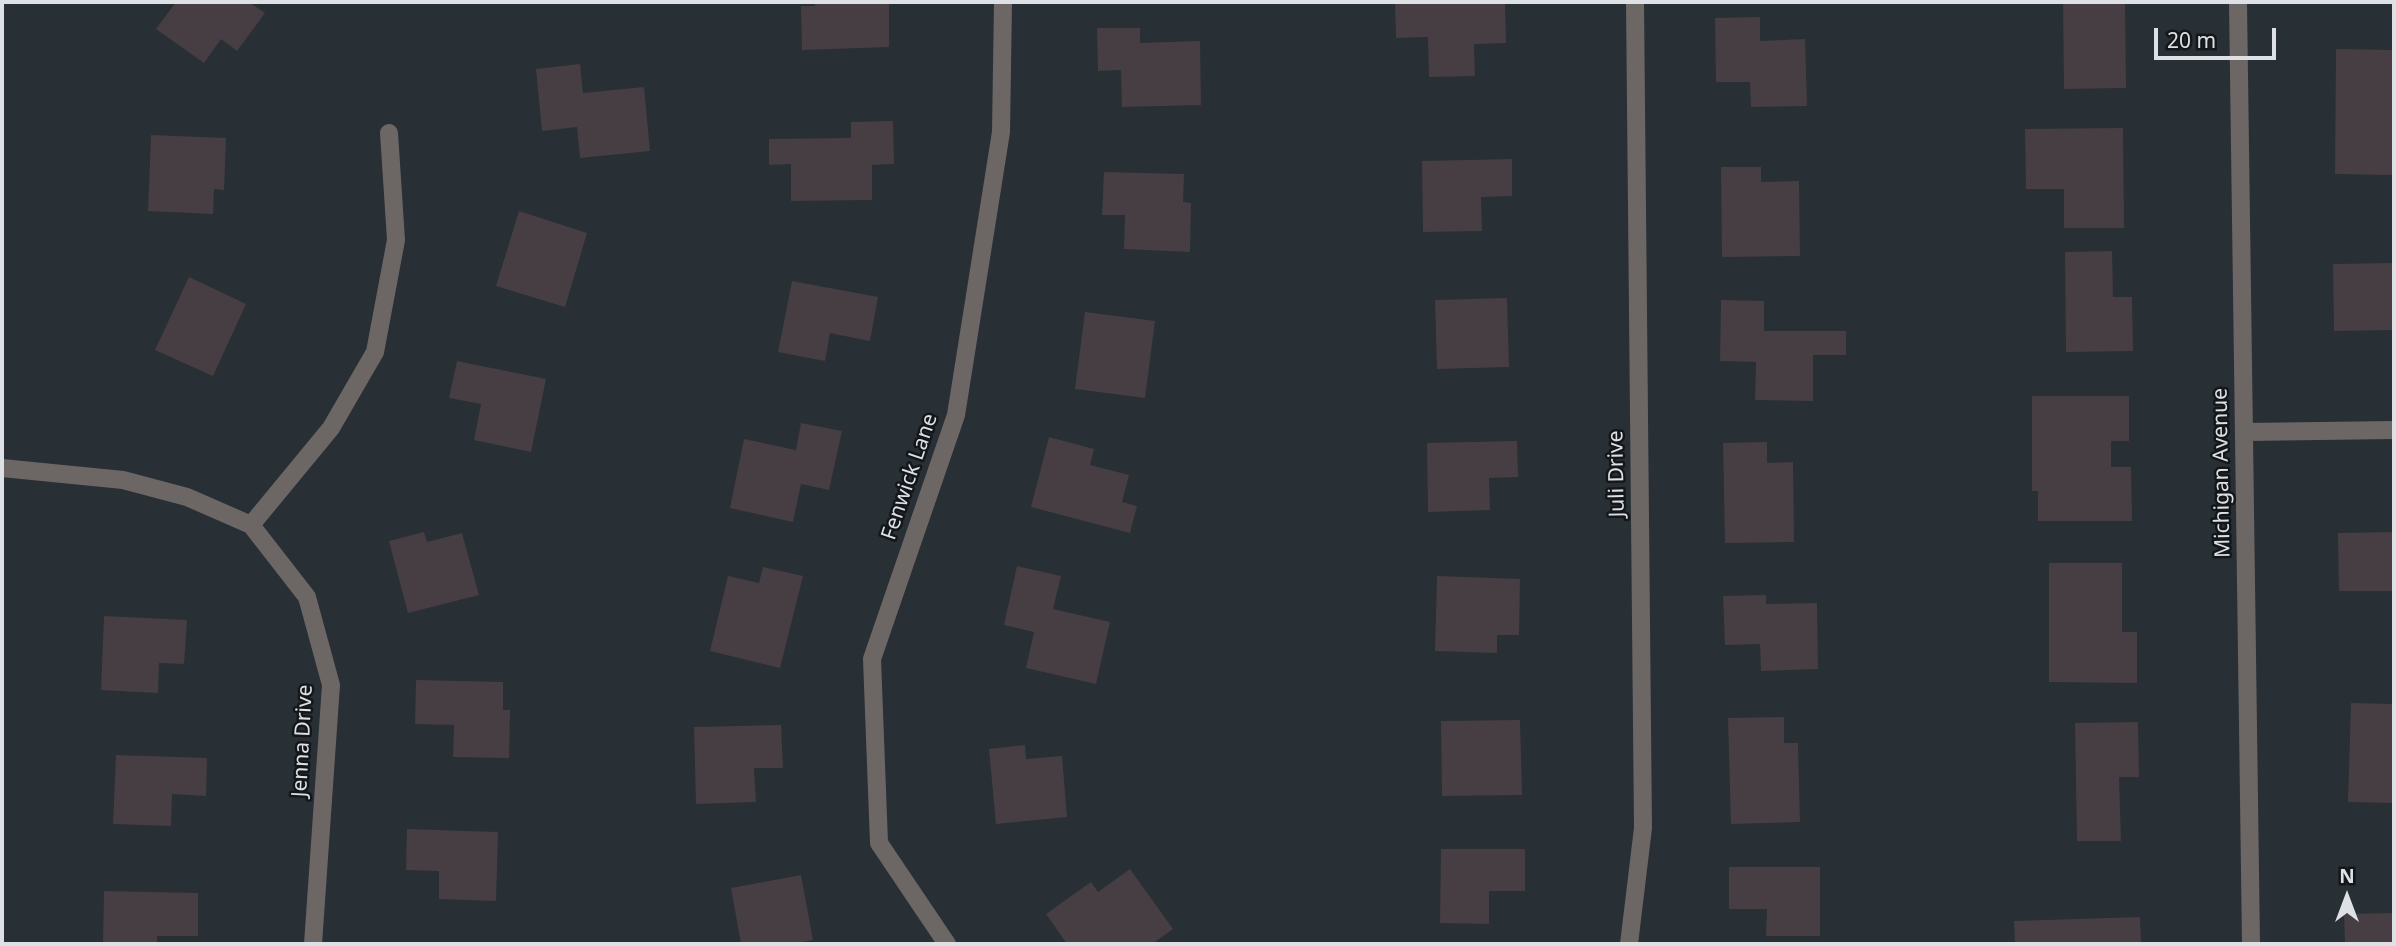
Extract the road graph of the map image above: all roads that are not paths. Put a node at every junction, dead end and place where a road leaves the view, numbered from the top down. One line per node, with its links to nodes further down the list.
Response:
1 (1003, 2): 10 (street, Fenwick Lane)
2 (1635, 2): 11 (street, Juli Drive)
3 (2238, 2): 6 (street, Michigan Avenue)
4 (389, 133): 8 (street)
5 (2394, 430): 6 (street)
6 (2245, 432): 12 (street, Michigan Avenue)
7 (2, 468): 8 (street, Jenna Drive)
8 (251, 525): 9 (street, Jenna Drive)
9 (313, 944)
10 (947, 944)
11 (1629, 944)
12 (2251, 944)

